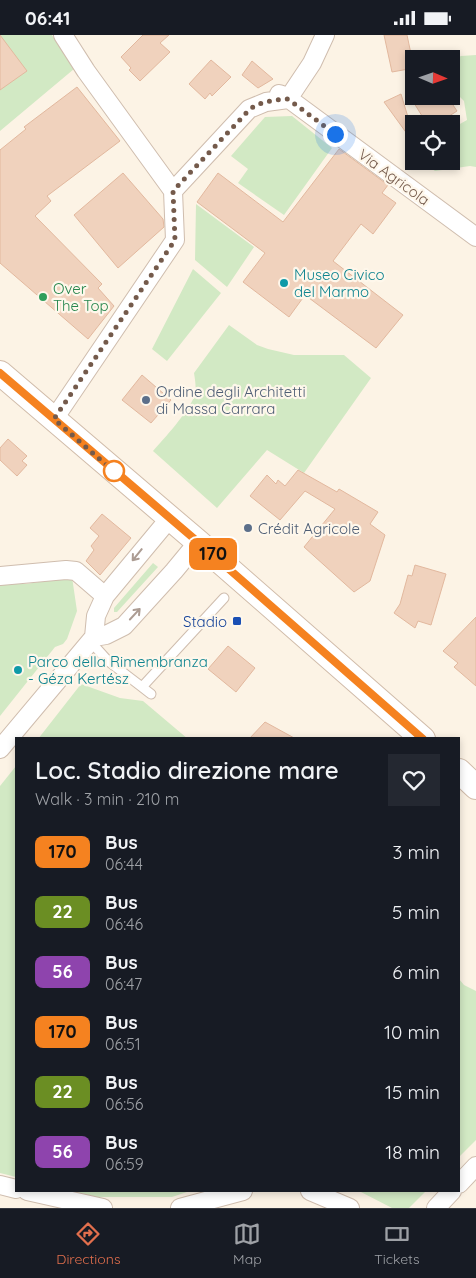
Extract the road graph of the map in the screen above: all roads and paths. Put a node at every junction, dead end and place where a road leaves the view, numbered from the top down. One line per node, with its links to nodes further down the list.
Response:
1 (63, 35): 4 (street)
2 (325, 35): 3 (street)
3 (288, 99): 4 (street); 5 (street, Via Agricola)
4 (173, 191): 7 (street)
5 (476, 237)
6 (0, 373): 7 (main road)
7 (54, 419): 8 (main road)
8 (169, 519): 9 (main road); 11 (street, one-way to 11)
9 (198, 542): 13 (street, one-way to 9); 16 (main road)
10 (0, 576): 11 (street)
11 (105, 596): 13 (street)
12 (224, 598): 14 (lane)
13 (92, 639): 14 (lane); 17 (street)
14 (142, 687): 15 (lane)
15 (150, 694)
16 (421, 737)
17 (0, 749)
18 (460, 772): 19 (main road)
19 (476, 787)
20 (476, 1166): 21 (street)
21 (460, 1183)
22 (0, 1185): 23 (street)
23 (15, 1189)
24 (31, 1192): 29 (street)
25 (239, 1192): 30 (street)
26 (312, 1192): 28 (street)
27 (451, 1192): 31 (street)
28 (336, 1205)
29 (103, 1208)
30 (180, 1208)
31 (436, 1208)

